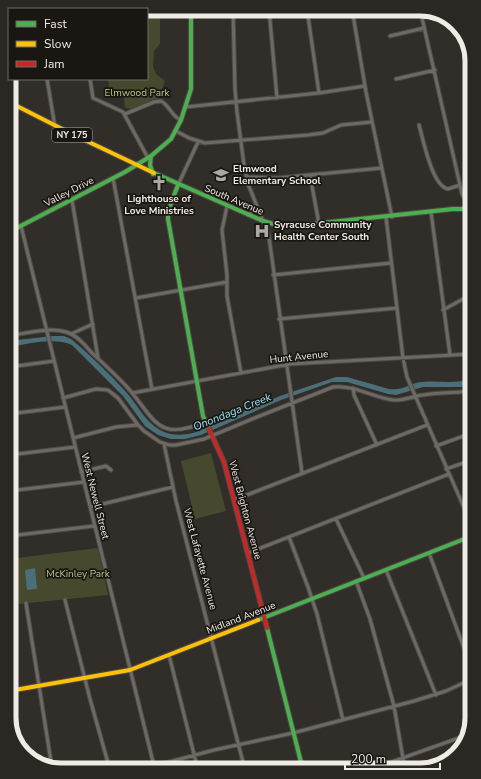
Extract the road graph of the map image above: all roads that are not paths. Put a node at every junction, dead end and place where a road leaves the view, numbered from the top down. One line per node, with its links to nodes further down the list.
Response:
1 (191, 16): 18 (street, Valley Drive)
2 (232, 16): 16 (street)
3 (270, 16): 15 (street)
4 (308, 16): 14 (street)
5 (353, 16): 13 (street)
6 (421, 16): 7 (street)
7 (424, 28): 8 (street); 9 (street)
8 (390, 36)
9 (435, 70): 10 (street); 35 (street)
10 (396, 79)
11 (47, 80): 23 (street)
12 (90, 80): 19 (street)
13 (365, 86): 14 (street); 21 (street)
14 (319, 93): 15 (street)
15 (277, 98): 16 (street)
16 (236, 102): 18 (street); 25 (street)
17 (16, 106): 23 (street, South Avenue / NY 175)
18 (186, 107): 20 (street, Valley Drive)
19 (125, 114): 20 (street); 27 (street)
20 (181, 120): 24 (street, Valley Drive)
21 (372, 122): 25 (street); 29 (street)
22 (420, 125): 35 (street)
23 (55, 127): 28 (street, South Avenue / NY 175)
24 (176, 132): 26 (street); 27 (street, Valley Drive)
25 (241, 140): 26 (street); 32 (street)
26 (198, 142): 34 (street, West Brighton Avenue)
27 (150, 157): 28 (street, Valley Drive); 30 (street)
28 (136, 166): 30 (street, South Avenue / NY 175); 33 (street, Valley Drive)
29 (382, 168): 31 (street); 43 (street)
30 (153, 174): 34 (street, South Avenue / NY 175)
31 (310, 175): 32 (street); 46 (street)
32 (246, 177): 38 (street)
33 (113, 178): 37 (street, Valley Drive); 53 (street)
34 (178, 185): 39 (street, South Avenue / NY 175); 52 (street, West Brighton Avenue)
35 (460, 185): 36 (street)
36 (465, 199)
37 (72, 200): 47 (street, Valley Drive); 58 (street)
38 (255, 203): 42 (street); 45 (street)
39 (227, 206): 42 (street, South Avenue / NY 175); 51 (street)
40 (465, 208): 41 (street, South Avenue / NY 175)
41 (431, 212): 43 (street, South Avenue / NY 175); 56 (street)
42 (248, 215): 45 (street, South Avenue / NY 175)
43 (392, 216): 44 (street, South Avenue / NY 175)
44 (386, 217): 46 (street, South Avenue / NY 175); 49 (street)
45 (265, 222): 46 (street, South Avenue / NY 175); 50 (street)
46 (319, 224)
47 (21, 226): 48 (street, Valley Drive); 59 (street, West Newell Street)
48 (16, 228)
49 (392, 263): 50 (street); 55 (street)
50 (273, 275): 57 (street)
51 (227, 282): 52 (street); 69 (street)
52 (180, 290): 53 (street); 70 (street, West Brighton Avenue)
53 (136, 298): 72 (street)
54 (465, 298): 56 (street)
55 (397, 308): 57 (street); 65 (street)
56 (443, 310): 63 (street)
57 (280, 319): 67 (street)
58 (93, 324): 60 (street); 64 (street)
59 (47, 333): 60 (street); 61 (street); 66 (street, West Newell Street)
60 (71, 334): 64 (street)
61 (16, 335)
62 (465, 354): 63 (street, Hunt Avenue)
63 (450, 355): 65 (street, Hunt Avenue)
64 (98, 358): 74 (street)
65 (403, 358): 67 (street, Hunt Avenue); 75 (street)
66 (54, 361): 68 (street); 76 (street, West Newell Street)
67 (286, 365): 69 (street, Hunt Avenue); 77 (street)
68 (16, 367)
69 (241, 374): 70 (street, Hunt Avenue)
70 (196, 381): 72 (street, Hunt Avenue); 80 (street, West Brighton Avenue)
71 (353, 388): 75 (street); 77 (street); 87 (street)
72 (152, 389): 74 (street, Hunt Avenue)
73 (465, 392): 75 (street)
74 (132, 393): 80 (street)
75 (415, 396): 81 (street)
76 (63, 398): 78 (street, West Newell Street); 82 (street)
77 (292, 401): 83 (street); 95 (street)
78 (65, 407): 79 (street); 85 (street, West Newell Street)
79 (16, 413)
80 (206, 424): 83 (street, West Brighton Avenue)
81 (427, 424): 87 (street); 88 (street)
82 (138, 425): 85 (street); 86 (street)
83 (211, 434): 86 (street); 100 (street, West Brighton Avenue)
84 (465, 436): 88 (street)
85 (73, 438): 89 (street, West Newell Street)
86 (164, 444): 98 (street, West Lafayette Avenue)
87 (377, 445): 95 (street)
88 (436, 446): 92 (street)
89 (75, 447): 90 (street); 94 (street, West Newell Street)
90 (16, 454)
91 (465, 462): 92 (street)
92 (446, 469): 96 (street)
93 (111, 470): 94 (street)
94 (81, 472): 97 (street, West Newell Street)
95 (302, 473): 100 (street)
96 (449, 474): 102 (street); 103 (street)
97 (84, 482): 99 (street); 101 (street, West Newell Street)
98 (173, 487): 101 (street); 117 (street, West Lafayette Avenue)
99 (16, 490)
100 (234, 500): 109 (street, West Brighton Avenue)
101 (90, 507): 104 (street, West Newell Street)
102 (465, 510)
103 (336, 519): 106 (street); 111 (street)
104 (94, 526): 105 (street); 120 (street, West Newell Street)
105 (16, 535)
106 (289, 537): 109 (street); 113 (street)
107 (465, 539): 108 (street, Midland Avenue)
108 (429, 552): 110 (street, Midland Avenue); 118 (street)
109 (248, 553): 116 (street, West Brighton Avenue)
110 (386, 570): 111 (street, Midland Avenue); 125 (street)
111 (364, 578): 112 (street, Midland Avenue)
112 (356, 581): 113 (street, Midland Avenue); 126 (street)
113 (312, 598): 116 (street, Midland Avenue); 127 (street)
114 (65, 600): 121 (street)
115 (26, 603): 123 (street)
116 (264, 617): 117 (street, Midland Avenue); 128 (street, West Brighton Avenue)
117 (212, 638): 119 (street, Midland Avenue); 130 (street, West Lafayette Avenue)
118 (465, 651)
119 (169, 655): 120 (street, Midland Avenue); 131 (street)
120 (130, 670): 121 (street, Midland Avenue); 135 (street, West Newell Street)
121 (85, 678): 123 (street, Midland Avenue); 134 (street)
122 (465, 682): 125 (street)
123 (39, 686): 124 (street, Midland Avenue); 133 (street)
124 (16, 690)
125 (436, 695): 126 (street)
126 (394, 706): 127 (street); 132 (street)
127 (343, 720): 128 (street)
128 (293, 733): 130 (street); 139 (street, West Brighton Avenue)
129 (461, 738): 132 (street)
130 (239, 745): 131 (street); 138 (street, West Lafayette Avenue)
131 (195, 755): 136 (street); 137 (street)
132 (403, 758): 140 (street); 141 (street)
133 (51, 762)
134 (108, 763)
135 (153, 763)
136 (165, 763)
137 (197, 763)
138 (243, 763)
139 (301, 763)
140 (389, 763)
141 (404, 763)

